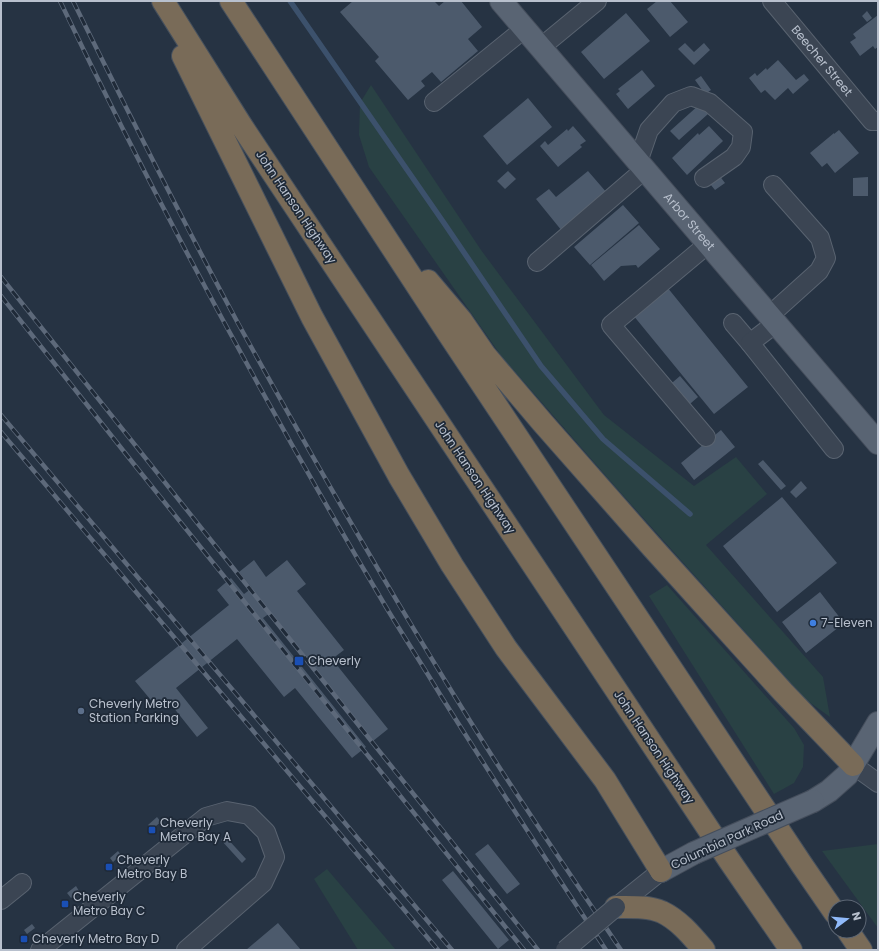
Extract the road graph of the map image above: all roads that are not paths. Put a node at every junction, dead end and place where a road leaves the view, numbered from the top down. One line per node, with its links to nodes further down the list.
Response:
1 (157, 1): 26 (highway)
2 (163, 1): 36 (highway, John Hanson Highway)
3 (231, 1): 14 (highway)
4 (501, 1): 7 (main road, Arbor Street)
5 (597, 1): 8 (street)
6 (772, 1): 10 (street, Beecher Street)
7 (524, 29): 8 (main road, Arbor Street); 9 (street)
8 (540, 48): 11 (main road, Arbor Street)
9 (434, 102)
10 (875, 121)
11 (641, 166): 12 (street); 15 (main road, Arbor Street); 16 (street)
12 (704, 178)
13 (772, 185): 17 (street)
14 (368, 211): 24 (highway); 29 (highway)
15 (708, 244): 17 (main road, Arbor Street); 20 (street)
16 (537, 262)
17 (772, 320): 19 (street); 21 (main road, Arbor Street)
18 (733, 323): 19 (street)
19 (750, 343): 22 (street)
20 (706, 437)
21 (878, 442)
22 (834, 449)
23 (878, 723): 24 (main road)
24 (853, 765): 25 (street); 26 (main road, Columbia Park Road, bridge)
25 (878, 783)
26 (661, 872): 30 (street, Columbia Park Road)
27 (22, 883): 28 (street)
28 (1, 900)
29 (827, 901)
30 (616, 907): 34 (street, Columbia Park Road, bridge); 35 (highway)
31 (853, 939): 37 (highway)
32 (40, 950): 33 (street)
33 (186, 950)
34 (565, 950)
35 (704, 950)
36 (791, 950)
37 (861, 950)

